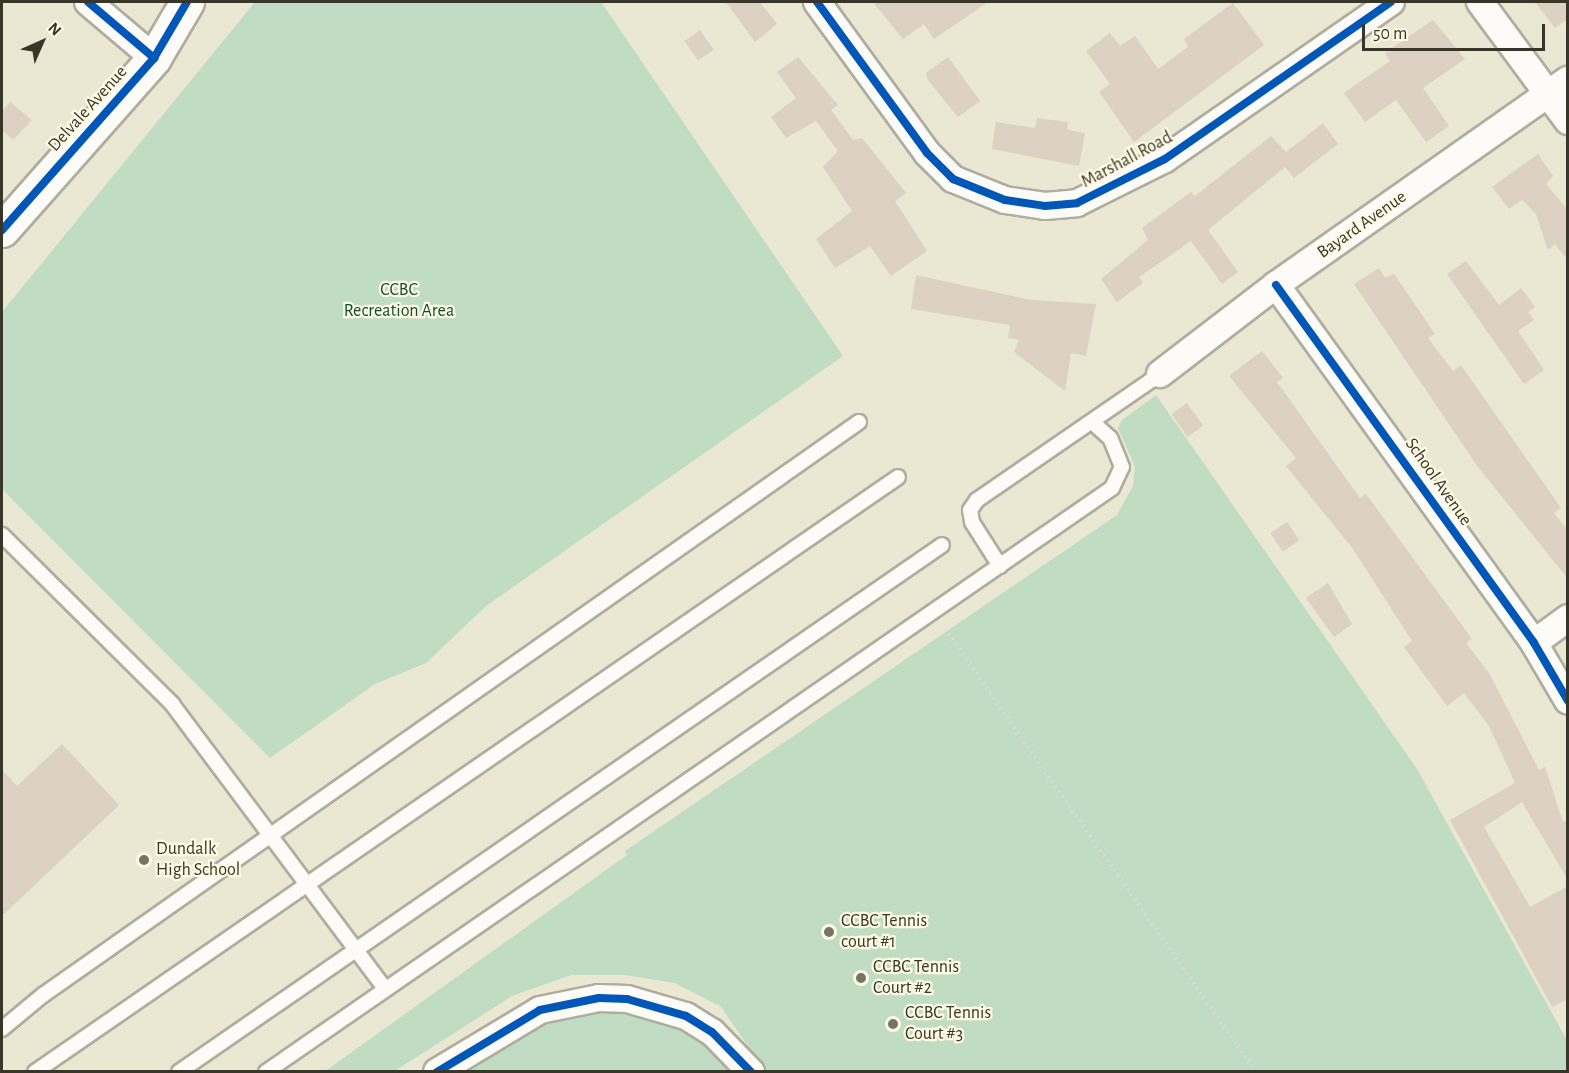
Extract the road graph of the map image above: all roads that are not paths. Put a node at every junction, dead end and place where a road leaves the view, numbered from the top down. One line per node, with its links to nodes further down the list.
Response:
1 (88, 2): 6 (street)
2 (187, 2): 6 (street, Delvale Avenue)
3 (817, 2): 4 (street, Marshall Road)
4 (1391, 2)
5 (1480, 2): 7 (street)
6 (154, 58): 9 (street, Delvale Avenue)
7 (1558, 87): 8 (street); 10 (street, Bayard Avenue)
8 (1568, 122)
9 (2, 230)
10 (1276, 285): 11 (street, Bayard Avenue); 19 (street, School Avenue)
11 (1160, 375): 13 (lane)
12 (859, 422): 21 (lane)
13 (1092, 422): 17 (lane); 17 (lane)
14 (897, 477): 22 (lane)
15 (2, 536): 21 (lane)
16 (942, 545): 23 (lane)
17 (1000, 566): 24 (lane)
18 (1568, 618): 19 (street)
19 (1534, 643): 20 (street, School Avenue)
20 (1568, 701)
21 (274, 835): 22 (lane); 25 (lane)
22 (309, 881): 23 (lane); 26 (lane)
23 (355, 950): 24 (lane); 27 (lane)
24 (385, 989): 28 (lane)
25 (2, 1029)
26 (35, 1071)
27 (179, 1071)
28 (266, 1071)
29 (437, 1071): 30 (street)
30 (751, 1071)

